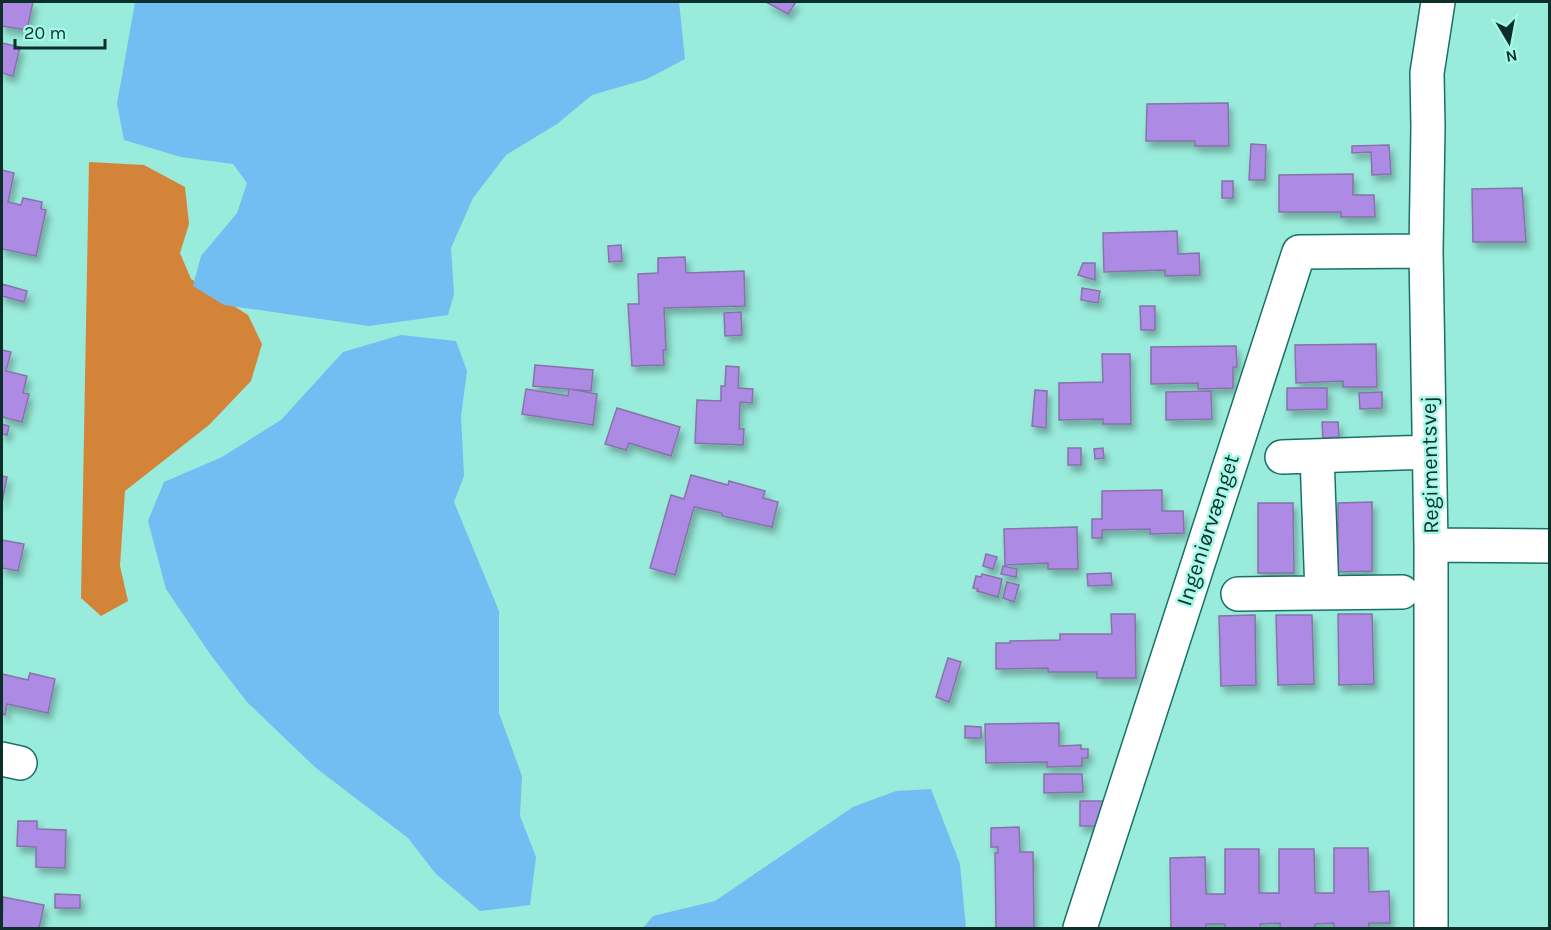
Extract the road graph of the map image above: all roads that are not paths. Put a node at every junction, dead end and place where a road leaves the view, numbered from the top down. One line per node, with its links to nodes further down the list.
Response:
1 (1438, 2): 2 (street, Regimentsvej)
2 (1426, 251): 3 (street, Regimentsvej); 11 (street, Ingeniørvænget)
3 (1429, 452): 4 (street); 6 (street, Regimentsvej)
4 (1317, 456): 5 (street); 9 (street)
5 (1282, 457)
6 (1431, 545): 7 (street); 12 (street, Regimentsvej)
7 (1550, 546)
8 (1402, 592): 9 (street)
9 (1322, 593): 10 (street)
10 (1238, 594)
11 (1080, 928)
12 (1431, 928)

